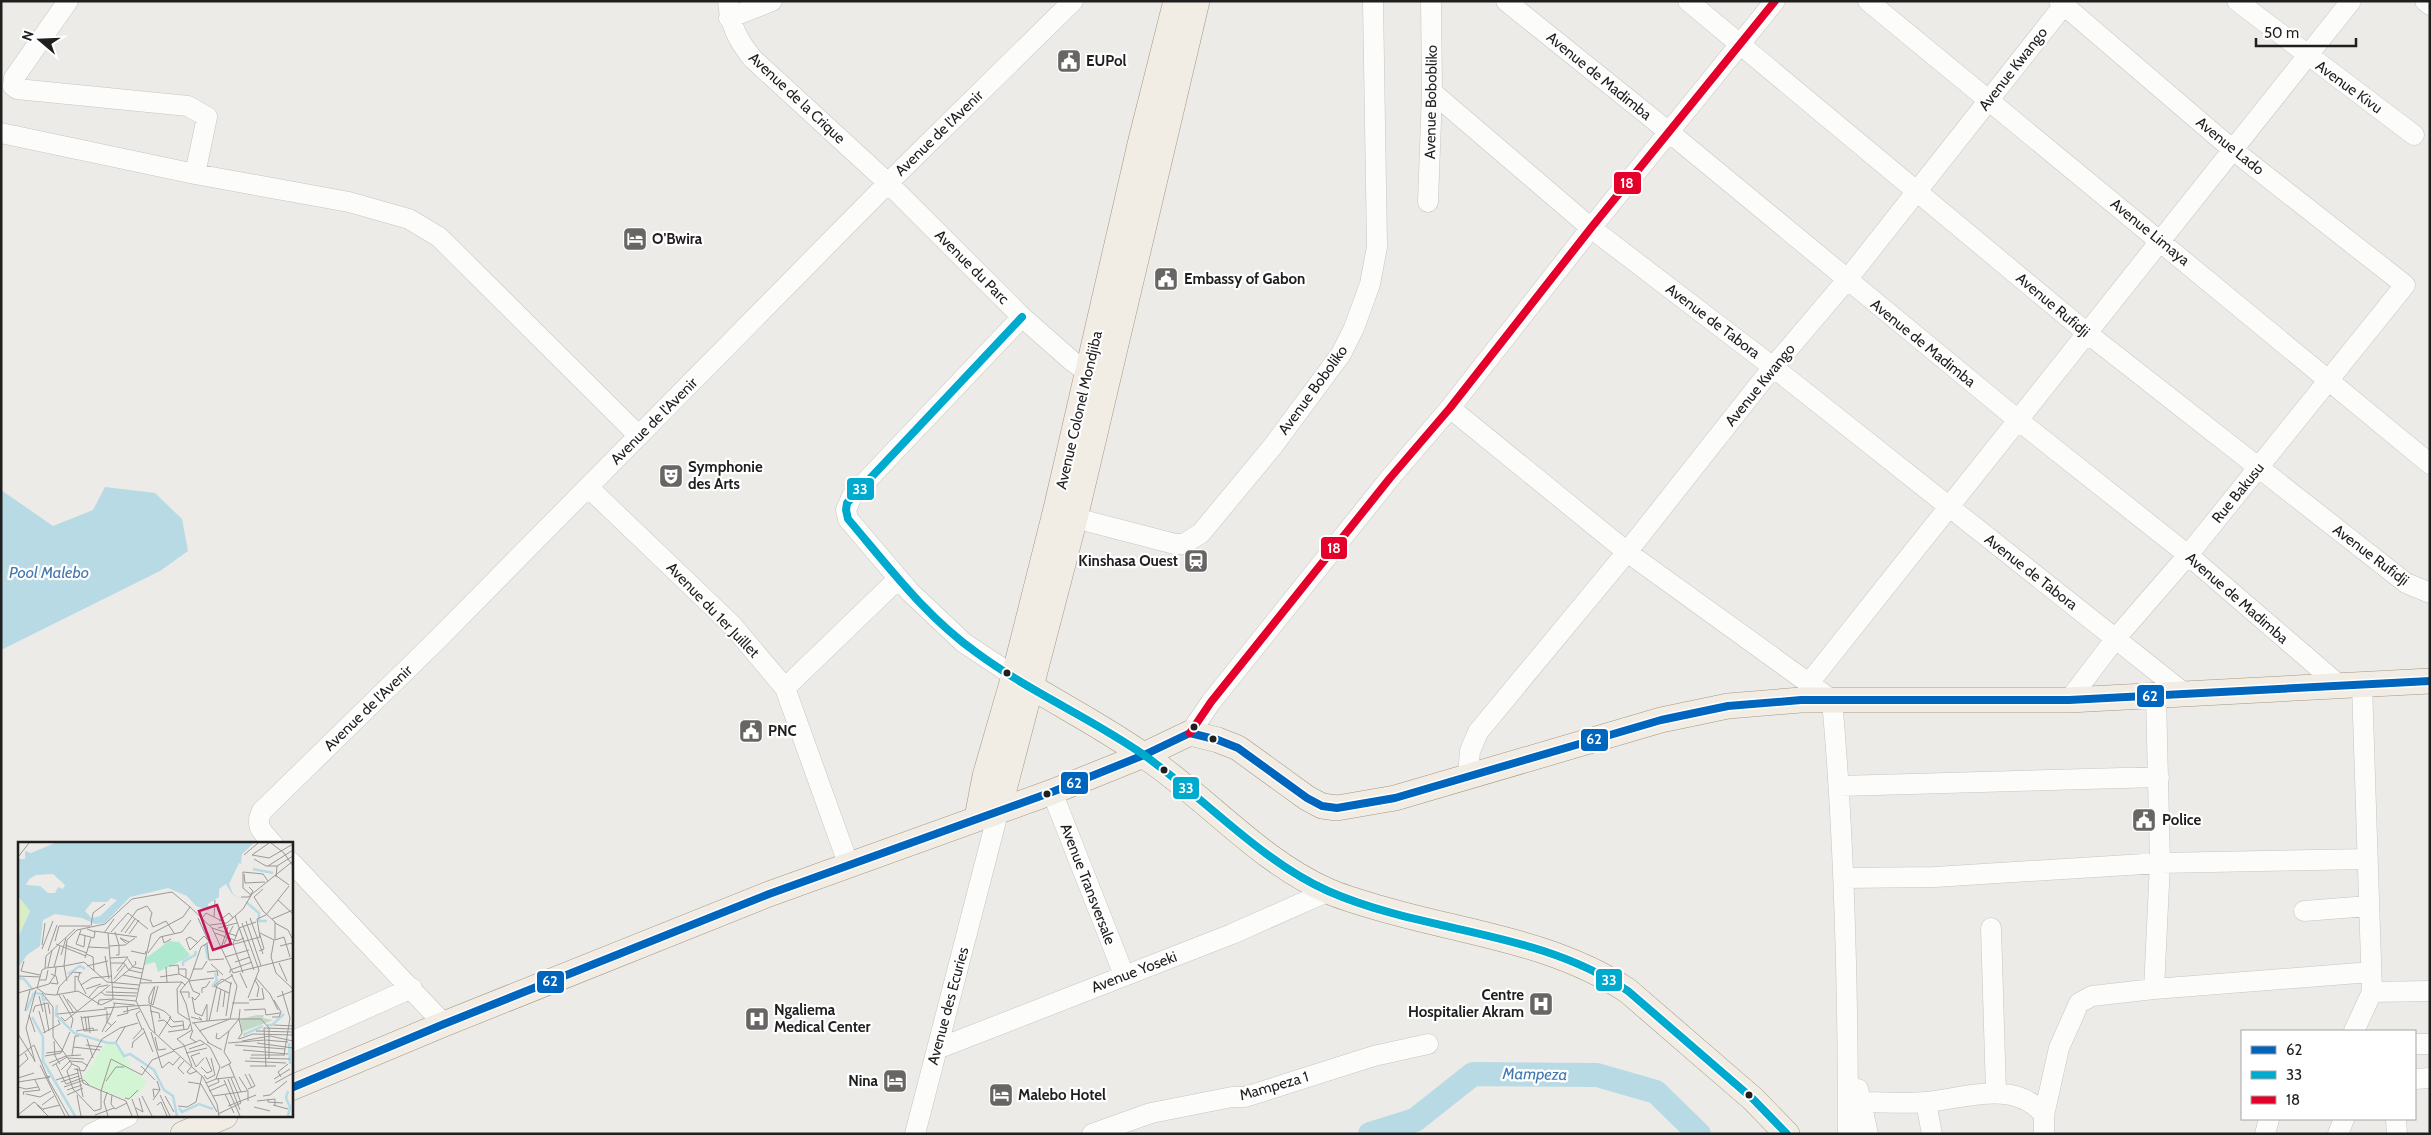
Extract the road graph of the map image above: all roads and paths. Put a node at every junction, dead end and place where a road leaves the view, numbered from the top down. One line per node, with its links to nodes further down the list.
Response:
1 (68, 1): 26 (street)
2 (772, 1): 17 (street)
3 (1073, 1): 27 (street, Avenue de l'Avenir)
4 (1176, 1): 37 (main road, Avenue Colonel Mondjiba)
5 (1197, 1): 37 (main road, Avenue Colonel Mondjiba)
6 (1373, 1): 46 (street, Avenue Boboliko)
7 (1431, 1): 20 (street, Avenue Bobobliko)
8 (1506, 1): 22 (street, Avenue de Madimba)
9 (1688, 1): 18 (street, Avenue Rufidji)
10 (1775, 1): 18 (street)
11 (1868, 1): 21 (street, Avenue Limaya)
12 (2237, 1): 19 (street, Avenue Kivu)
13 (2351, 1): 19 (street)
14 (2425, 1): 16 (street)
15 (2064, 3): 21 (street, Avenue Kwango); 25 (street, Avenue Lado)
16 (2430, 5)
17 (728, 9): 27 (street, Avenue de la Crique)
18 (1740, 44): 22 (street); 28 (street, Avenue Rufidji)
19 (2307, 56): 24 (street, Avenue Kivu); 25 (street)
20 (1432, 92): 29 (street, Avenue Bobobliko); 30 (street, Avenue de Tabora)
21 (1988, 102): 28 (street, Avenue Kwango); 31 (street, Avenue Limaya)
22 (1669, 132): 30 (street); 32 (street, Avenue de Madimba)
23 (1, 133): 26 (street)
24 (2414, 135)
25 (2233, 150): 31 (street); 33 (street, Avenue Lado)
26 (195, 174): 41 (street)
27 (888, 183): 34 (street, Avenue du Parc); 41 (street, Avenue de l'Avenir)
28 (1916, 192): 32 (street, Avenue Kwango); 35 (street, Avenue Rufidji)
29 (1428, 202)
30 (1591, 228): 36 (street, Avenue de Tabora); 39 (street)
31 (2161, 240): 35 (street); 38 (street, Avenue Limaya)
32 (1846, 281): 36 (street, Avenue Kwango); 40 (street, Avenue de Madimba)
33 (2405, 285): 38 (street, Rue Bakusu)
34 (1022, 317): 37 (street, Avenue du Parc); 49 (street)
35 (2087, 333): 40 (street); 43 (street, Avenue Rufidji)
36 (1773, 367): 45 (street, Avenue de Tabora); 47 (street, Avenue Kwango)
37 (1098, 375): 46 (main road, Avenue Colonel Mondjiba); 52 (main road, Avenue Colonel Mondjiba)
38 (2328, 382): 42 (street, Avenue Limaya); 43 (street, Rue Bakusu)
39 (1450, 408): 47 (street); 61 (street)
40 (2018, 420): 45 (street); 48 (street, Avenue de Madimba)
41 (639, 436): 44 (street, Avenue de l'Avenir)
42 (2430, 464)
43 (2259, 467): 48 (street, Rue Bakusu); 50 (street, Avenue Rufidji)
44 (588, 487): 56 (street, Avenue du 1er Juillet); 68 (street, Avenue de l'Avenir)
45 (1948, 508): 51 (street, Avenue de Tabora); 54 (street)
46 (1074, 518): 52 (main road, Avenue Colonel Mondjiba)
47 (1626, 552): 54 (street); 63 (street, Avenue Kwango)
48 (2188, 555): 51 (street, Rue Bakusu); 55 (street, Avenue de Madimba)
49 (898, 579): 52 (street); 56 (street)
50 (2430, 593)
51 (2116, 638): 57 (street, Avenue de Tabora); 60 (street, Rue Bakusu)
52 (1022, 681): 62 (main road); 67 (main road, Avenue Colonel Mondjiba)
53 (2430, 681): 55 (main road)
54 (1809, 683): 59 (street)
55 (2351, 684): 57 (main road); 69 (street)
56 (785, 688): 72 (street, Avenue du 1er Juillet)
57 (2184, 693): 58 (main road)
58 (2156, 696): 60 (main road); 64 (street)
59 (1832, 700): 60 (main road); 63 (main road); 65 (street)
60 (2068, 700)
61 (1190, 734): 62 (main road); 63 (main road)
62 (1144, 755): 66 (main road); 74 (main road)
63 (1468, 775)
64 (2160, 777): 65 (street); 70 (street)
65 (1840, 786): 73 (street)
66 (1052, 792): 67 (main road); 79 (street, Avenue Transversale)
67 (988, 814): 72 (main road); 91 (street, Avenue des Ecuries)
68 (272, 842)
69 (2368, 859): 70 (street); 75 (street)
70 (2160, 862): 73 (street); 81 (street)
71 (292, 863): 80 (street)
72 (849, 866): 84 (main road)
73 (1843, 878): 86 (street)
74 (1329, 891): 79 (street, Avenue Yoseki); 108 (main road)
75 (2370, 906): 76 (street); 78 (street)
76 (2304, 911)
77 (1991, 928): 95 (street)
78 (2371, 972): 81 (street); 83 (street)
79 (1124, 976): 91 (street, Avenue Yoseki)
80 (412, 988): 84 (street); 87 (street)
81 (2154, 989): 103 (street)
82 (2430, 991): 83 (street)
83 (2372, 992): 85 (street)
84 (444, 1024): 94 (main road)
85 (2354, 1030)
86 (1848, 1034): 96 (street); 109 (street)
87 (292, 1042)
88 (1428, 1044): 107 (street, Mampeza 1)
89 (2416, 1044): 90 (street)
90 (2430, 1044)
91 (937, 1049): 106 (street, Avenue des Ecuries)
92 (2430, 1078): 93 (street)
93 (2416, 1079)
94 (292, 1088)
95 (1996, 1092): 97 (street); 103 (street)
96 (1861, 1102): 97 (street); 110 (street)
97 (1926, 1102): 111 (street)
98 (124, 1118): 104 (street)
99 (220, 1118): 105 (main road)
100 (2269, 1120): 112 (street)
101 (2344, 1120): 113 (street)
102 (2396, 1120): 114 (street)
103 (2044, 1124)
104 (91, 1134)
105 (183, 1134)
106 (915, 1134)
107 (1092, 1134)
108 (1787, 1134)
109 (1848, 1134)
110 (1868, 1134)
111 (1932, 1134)
112 (2265, 1134)
113 (2338, 1134)
114 (2396, 1134)

